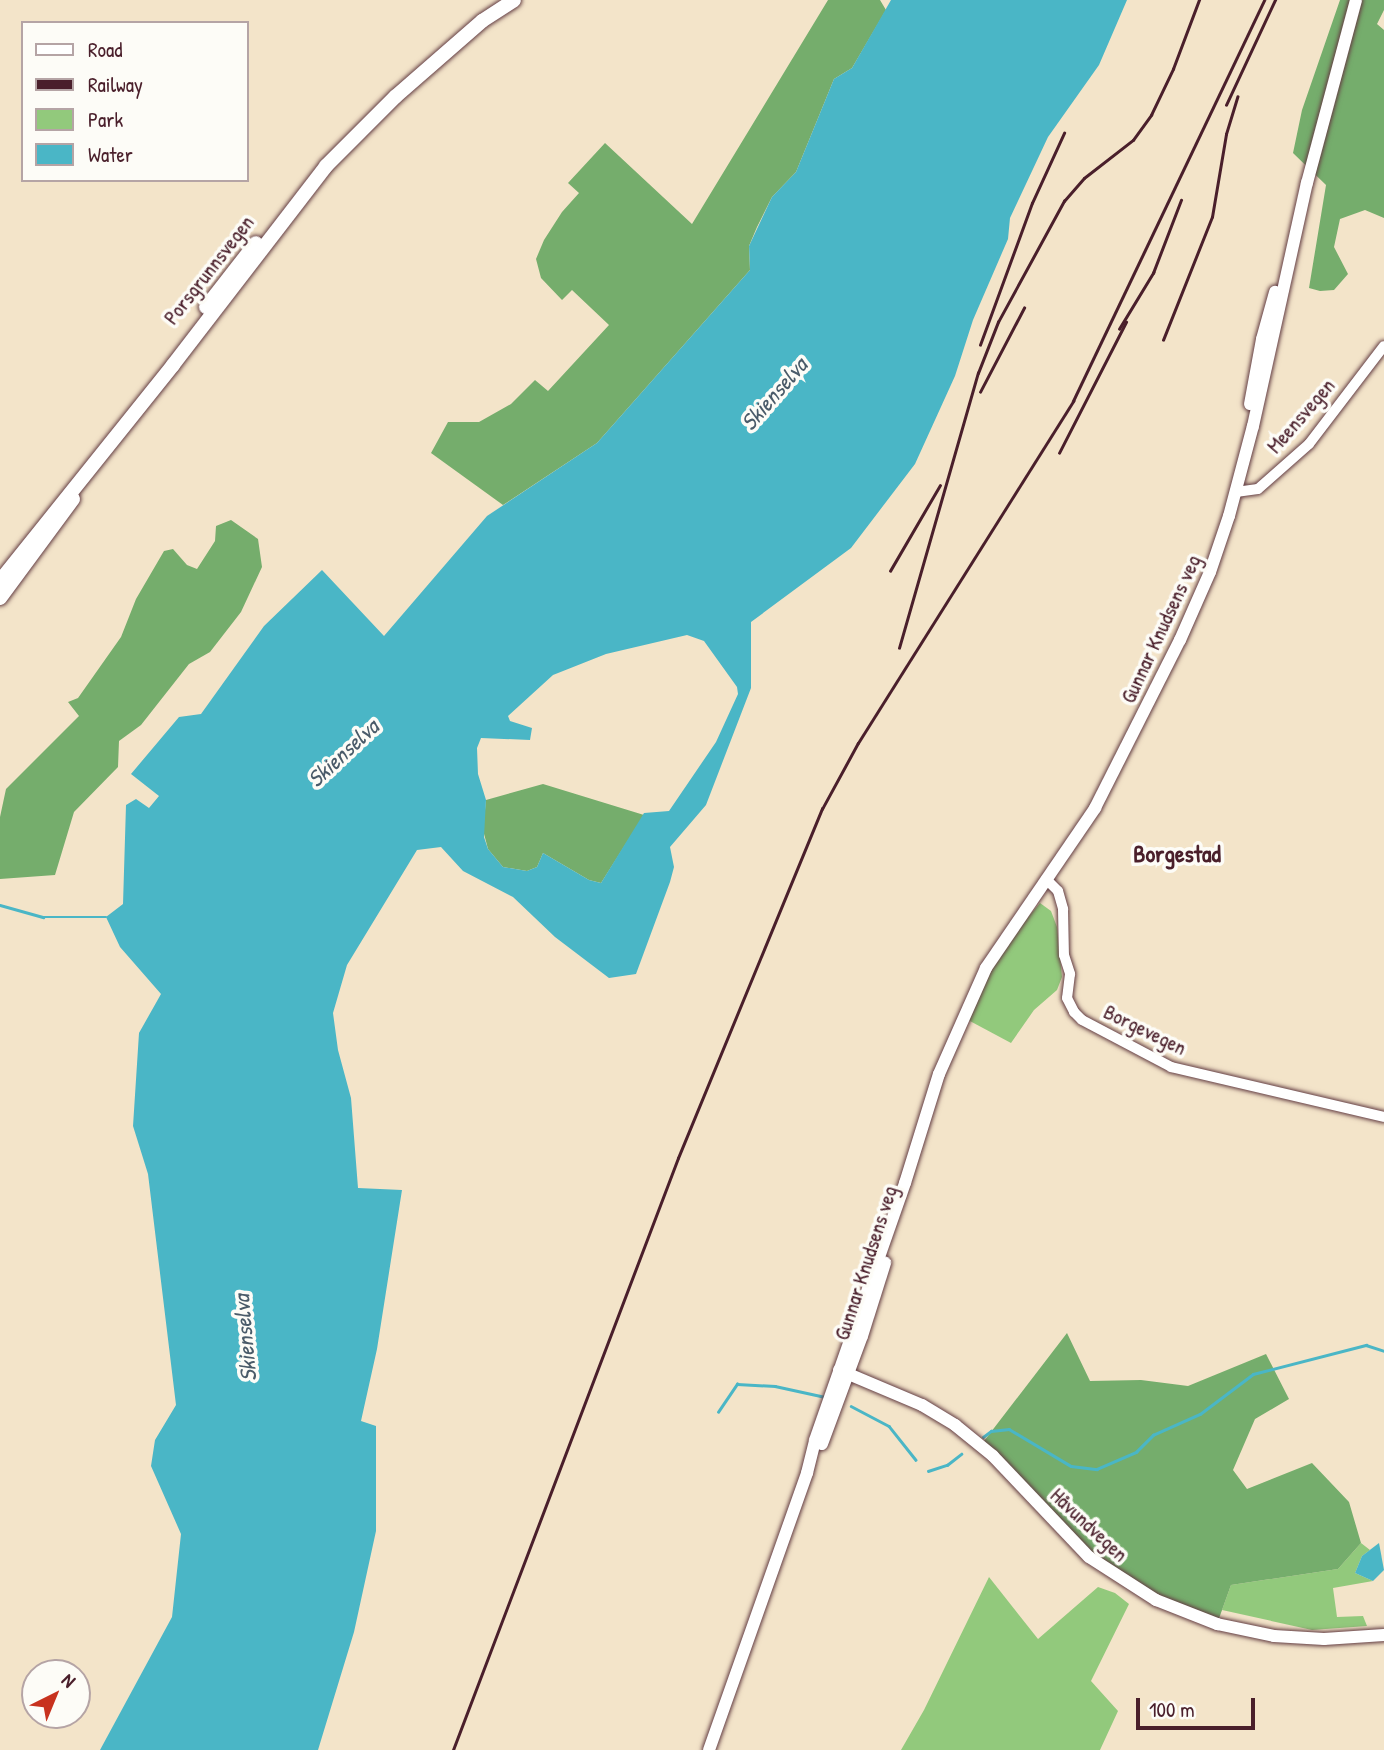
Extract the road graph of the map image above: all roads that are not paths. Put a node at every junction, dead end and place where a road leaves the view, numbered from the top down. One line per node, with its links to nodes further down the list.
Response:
1 (502, 0): 4 (highway, Porsgrunnsvegen)
2 (514, 0): 4 (highway, Porsgrunnsvegen)
3 (1356, 0): 7 (main road, Gunnar Knudsens veg)
4 (482, 21): 6 (highway, Porsgrunnsvegen)
5 (1384, 346): 7 (street, Meensvegen)
6 (87, 474): 8 (highway, Porsgrunnsvegen); 9 (highway, Porsgrunnsvegen)
7 (1236, 492): 10 (main road, Gunnar Knudsens veg)
8 (0, 581)
9 (0, 598)
10 (1049, 882): 11 (street, Borgevegen); 12 (main road, Gunnar Knudsens veg)
11 (1384, 1117)
12 (844, 1372): 13 (main road, Håvundvegen); 14 (main road, Gunnar Knudsens veg)
13 (1384, 1634)
14 (709, 1750)

